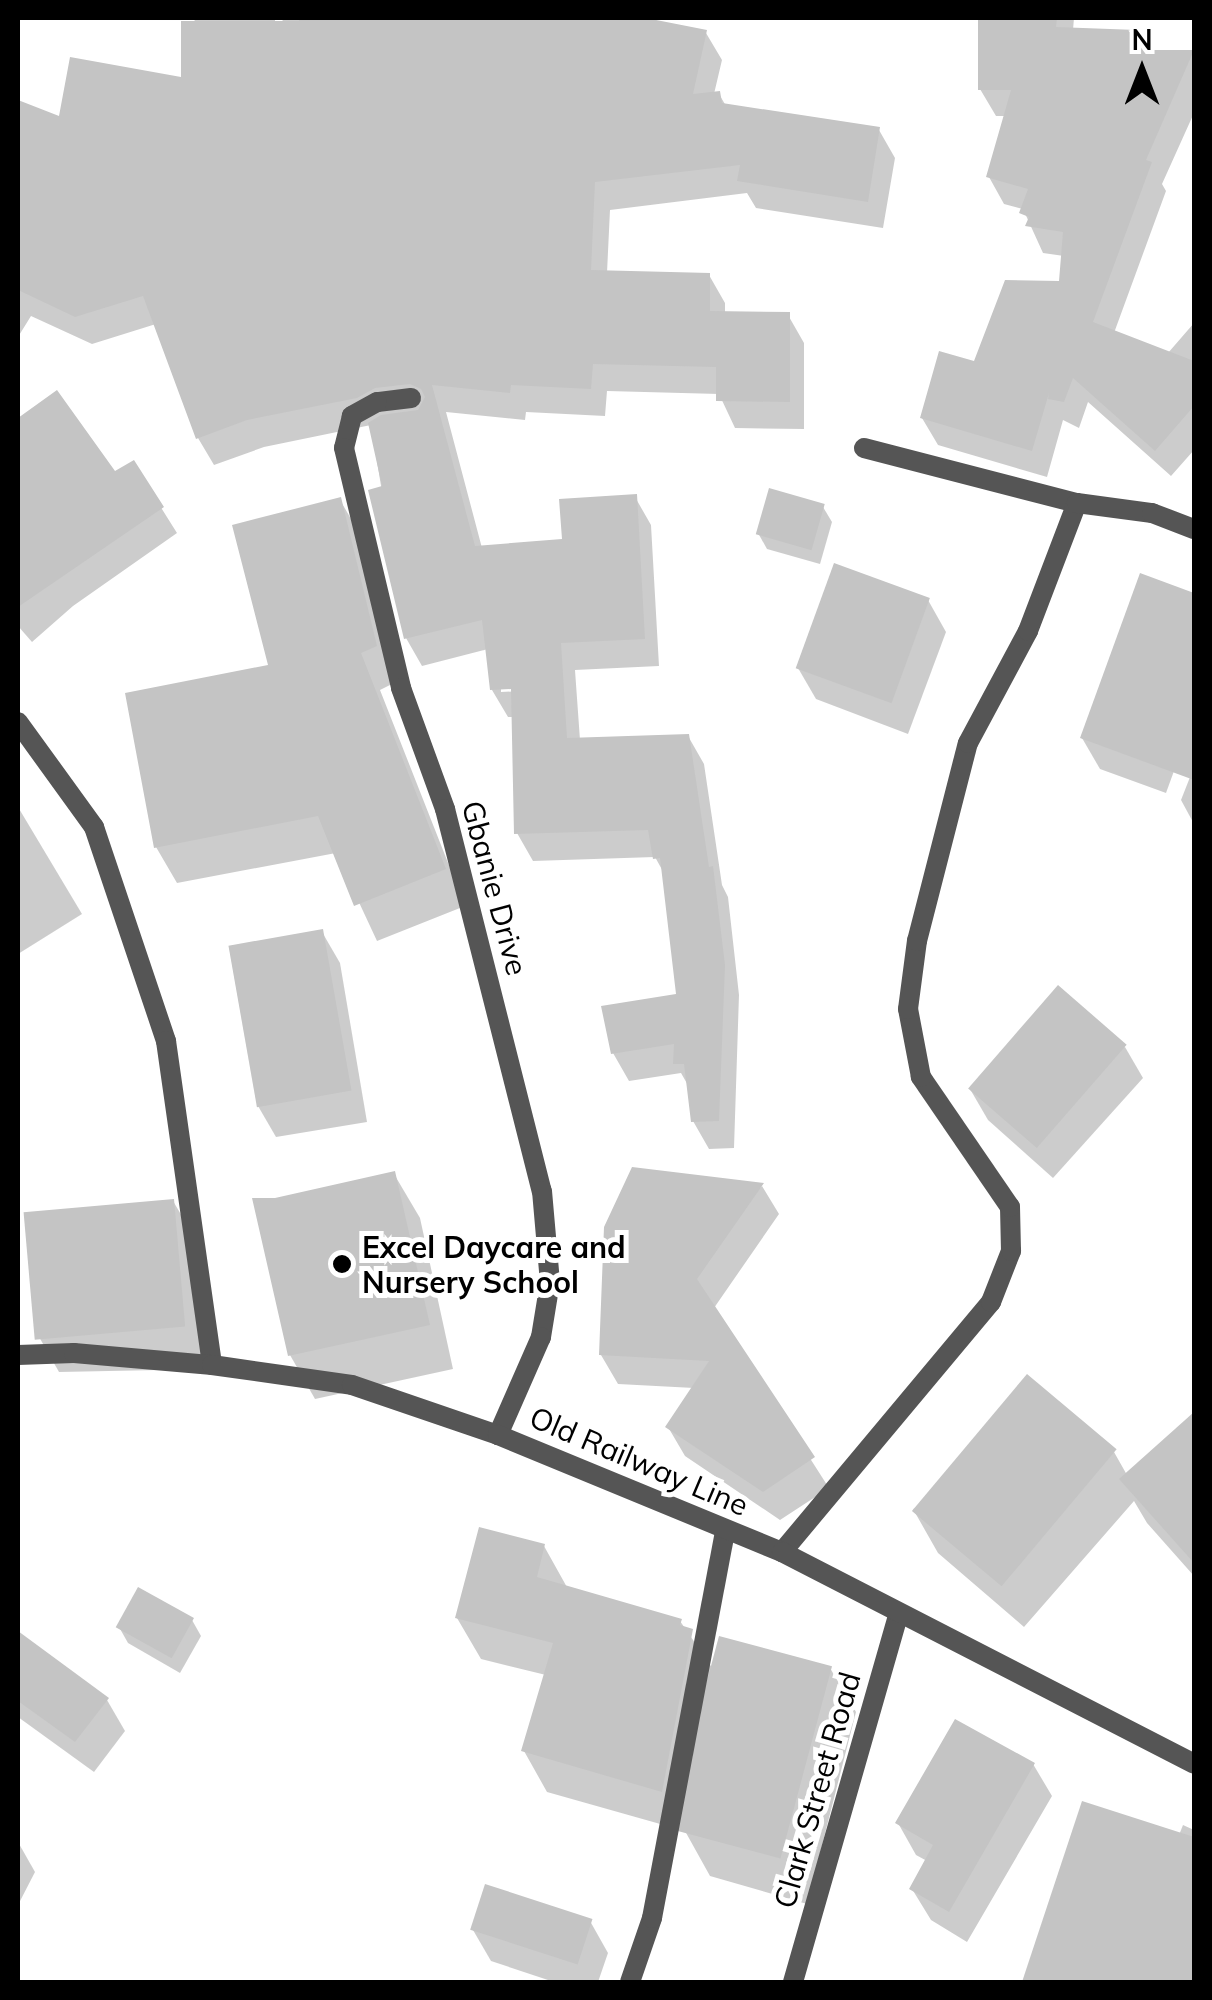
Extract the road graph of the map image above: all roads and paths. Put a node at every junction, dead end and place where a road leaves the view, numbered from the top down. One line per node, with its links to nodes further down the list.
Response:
1 (412, 398): 8 (street, Gbanie Drive)
2 (864, 448): 3 (street)
3 (1078, 504): 4 (street); 10 (street)
4 (1194, 529)
5 (18, 722): 7 (street)
6 (18, 1355): 7 (street, Old Railway Line)
7 (212, 1366): 8 (street, Old Railway Line)
8 (498, 1435): 9 (street, Old Railway Line)
9 (725, 1531): 10 (street, Old Railway Line); 13 (street)
10 (782, 1552): 11 (street, Old Railway Line)
11 (898, 1615): 12 (street, Old Railway Line); 14 (street, Clark Street Road)
12 (1194, 1764)
13 (630, 1982)
14 (793, 1982)

